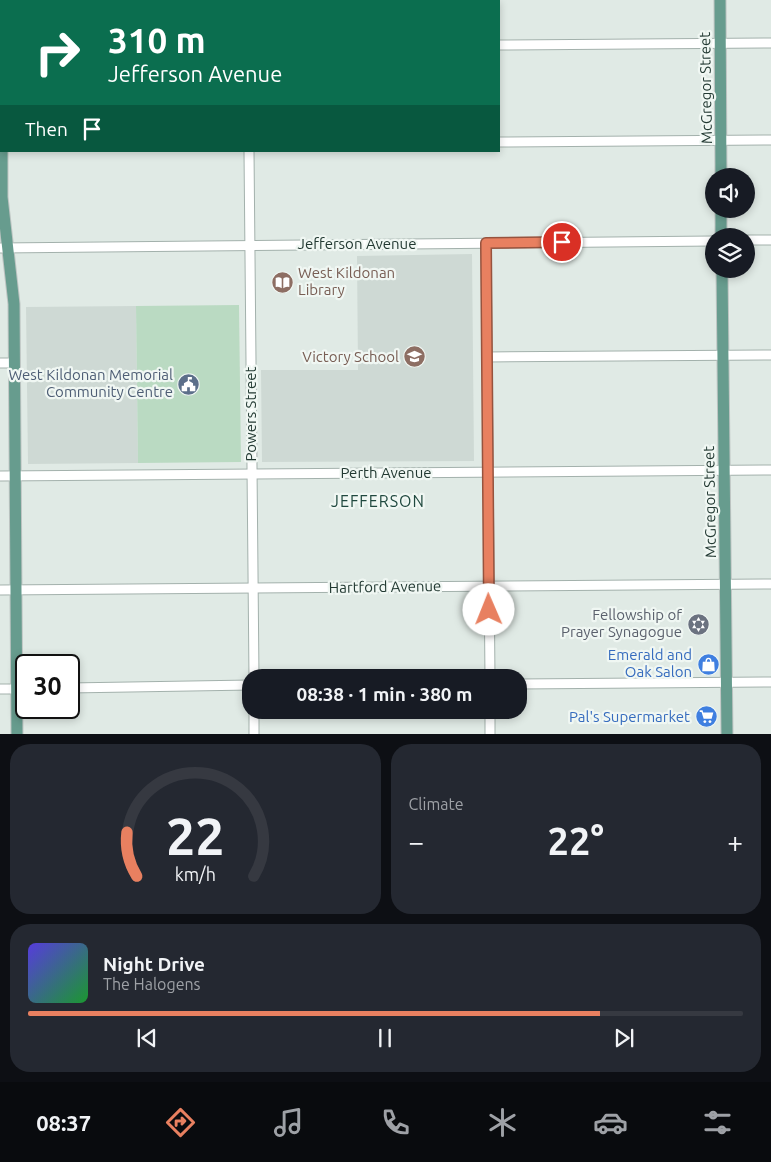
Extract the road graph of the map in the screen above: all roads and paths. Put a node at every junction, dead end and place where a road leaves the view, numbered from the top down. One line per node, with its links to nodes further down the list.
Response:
1 (720, 0): 3 (main road, McGregor Street)
2 (771, 42): 3 (street)
3 (720, 43): 4 (street); 5 (main road, McGregor Street)
4 (500, 45)
5 (721, 140): 6 (street); 7 (street); 10 (main road, McGregor Street)
6 (771, 140)
7 (500, 142)
8 (2, 152): 16 (main road)
9 (249, 152): 15 (street, Powers Street)
10 (721, 168)
11 (705, 240): 14 (street, Jefferson Avenue)
12 (755, 240): 13 (street)
13 (771, 240)
14 (486, 243): 15 (street, Jefferson Avenue); 20 (street)
15 (250, 245): 16 (street, Jefferson Avenue); 26 (street, Powers Street)
16 (5, 248): 22 (main road)
17 (722, 278): 19 (main road, McGregor Street)
18 (771, 355): 19 (street)
19 (723, 356): 20 (street); 23 (main road, McGregor Street)
20 (487, 357): 25 (street)
21 (0, 362): 22 (street)
22 (14, 363): 28 (main road)
23 (724, 470): 24 (street, Perth Avenue); 25 (street, Perth Avenue); 29 (main road, McGregor Street)
24 (771, 470)
25 (488, 473): 26 (street, Perth Avenue); 31 (street)
26 (252, 474): 28 (street, Perth Avenue); 32 (street, Powers Street)
27 (0, 476): 28 (street, Perth Avenue)
28 (15, 476): 34 (main road)
29 (726, 584): 30 (street, Hartford Avenue); 31 (street, Hartford Avenue); 38 (main road, McGregor Street)
30 (771, 584)
31 (488, 586): 32 (street, Hartford Avenue); 37 (street)
32 (253, 589): 34 (street, Hartford Avenue); 36 (street, Powers Street)
33 (0, 590): 34 (street, Hartford Avenue)
34 (16, 590): 35 (main road)
35 (19, 654)
36 (254, 669)
37 (490, 669)
38 (727, 682): 39 (street); 40 (street); 51 (main road, McGregor Street)
39 (771, 682)
40 (527, 684)
41 (242, 685): 42 (street)
42 (80, 688)
43 (0, 689): 44 (street)
44 (15, 689)
45 (18, 719): 48 (main road)
46 (254, 719): 49 (street)
47 (490, 719): 50 (street)
48 (17, 734)
49 (254, 734)
50 (490, 734)
51 (727, 734)

